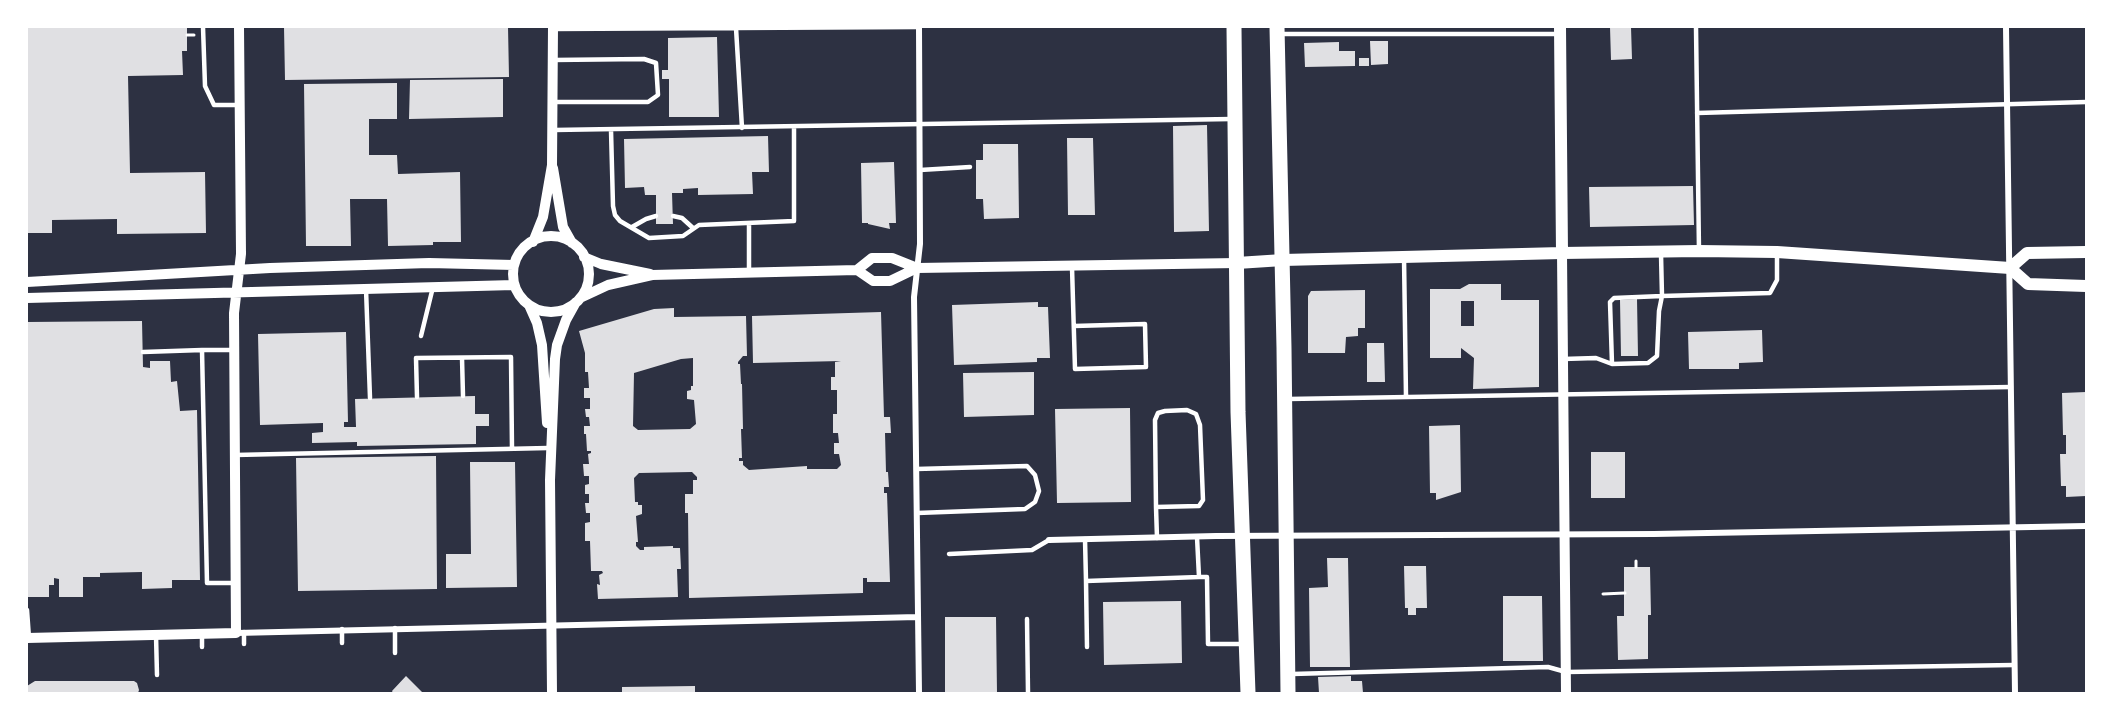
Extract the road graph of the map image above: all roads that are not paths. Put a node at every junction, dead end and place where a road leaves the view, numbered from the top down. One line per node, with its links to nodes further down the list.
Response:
1 (203, 27): 15 (lane)
2 (239, 27): 15 (street)
3 (919, 27): 8 (lane); 18 (street)
4 (1234, 27): 17 (main road)
5 (1696, 27): 16 (lane)
6 (2006, 27): 14 (street)
7 (553, 28): 8 (lane); 11 (street)
8 (736, 28): 20 (lane)
9 (1277, 30): 10 (lane); 40 (main road)
10 (1560, 30): 37 (main road)
11 (553, 60): 12 (street); 12 (lane)
12 (553, 102): 21 (street)
13 (2086, 102): 14 (lane)
14 (2007, 103): 16 (lane); 45 (street)
15 (240, 105): 46 (street)
16 (1697, 113): 34 (lane)
17 (1235, 119): 18 (lane); 41 (main road)
18 (920, 125): 19 (lane); 25 (street)
19 (794, 127): 20 (lane); 28 (lane)
20 (742, 128): 22 (lane)
21 (553, 130): 22 (lane); 23 (street)
22 (611, 130): 29 (lane)
23 (552, 165): 31 (street); 32 (street)
24 (970, 167): 25 (lane)
25 (920, 170): 44 (street)
26 (656, 216): 29 (lane)
27 (673, 216): 30 (lane)
28 (749, 223): 30 (lane); 48 (lane)
29 (632, 227): 30 (lane)
30 (693, 228)
31 (533, 242): 32 (street); 43 (street)
32 (572, 243): 38 (street)
33 (1661, 251): 34 (main road); 37 (main road); 56 (lane)
34 (1699, 251): 35 (main road)
35 (1777, 252): 45 (main road); 56 (lane)
36 (2086, 252): 45 (main road)
37 (1562, 253): 39 (main road); 66 (street)
38 (584, 257): 49 (street); 58 (street)
39 (1404, 257): 40 (main road); 72 (lane)
40 (1283, 260): 41 (main road); 74 (main road)
41 (1238, 263): 42 (street); 87 (main road)
42 (1071, 264): 44 (street); 60 (lane)
43 (514, 266): 46 (street); 51 (street)
44 (917, 268): 47 (street); 47 (street); 80 (street)
45 (2010, 268): 52 (main road); 68 (street)
46 (240, 270): 50 (street); 55 (street)
47 (857, 270): 48 (street)
48 (749, 273): 49 (street)
49 (652, 274): 58 (street)
50 (27, 282)
51 (514, 285): 53 (street); 59 (street)
52 (2086, 286)
53 (433, 287): 54 (street); 61 (lane)
54 (366, 289): 55 (street); 73 (lane)
55 (237, 292): 57 (street); 63 (street)
56 (1662, 296): 67 (lane); 67 (lane)
57 (27, 298)
58 (578, 300): 59 (street); 81 (street)
59 (529, 305): 76 (street)
60 (1074, 326): 60 (lane)
61 (421, 336)
62 (202, 350): 63 (lane); 64 (lane); 96 (lane)
63 (234, 350): 79 (street)
64 (142, 352)
65 (462, 358): 70 (lane); 71 (lane); 77 (lane)
66 (1563, 359): 67 (lane); 69 (street)
67 (1612, 364)
68 (2012, 387): 69 (lane); 85 (street)
69 (1564, 394): 72 (lane); 86 (street)
70 (463, 396)
71 (417, 397)
72 (1406, 397): 74 (lane)
73 (370, 398)
74 (1285, 399): 89 (main road)
75 (464, 444): 78 (lane)
76 (548, 448): 77 (lane); 81 (street)
77 (512, 449): 78 (lane)
78 (464, 450): 79 (lane)
79 (235, 456): 96 (street)
80 (916, 470): 83 (street); 83 (lane)
81 (550, 480): 100 (street)
82 (1156, 507): 82 (lane); 90 (lane)
83 (917, 513): 98 (street)
84 (2086, 526): 85 (street)
85 (2013, 528): 86 (street); 113 (street)
86 (1565, 534): 89 (street); 114 (street)
87 (1244, 536): 88 (street); 89 (street); 109 (main road)
88 (1197, 537): 90 (street); 94 (lane)
89 (1286, 537): 115 (main road)
90 (1157, 538): 91 (street)
91 (1085, 539): 92 (street); 95 (lane)
92 (1049, 540): 93 (lane)
93 (949, 554)
94 (1198, 577): 95 (lane); 109 (lane)
95 (1086, 581): 111 (lane)
96 (235, 582): 103 (street)
97 (27, 610): 106 (lane)
98 (918, 617): 100 (street); 118 (street)
99 (1027, 619): 119 (lane)
100 (551, 625): 101 (street); 117 (street)
101 (395, 628): 102 (street); 112 (lane)
102 (342, 629): 103 (street); 107 (lane)
103 (240, 632): 104 (street); 108 (lane)
104 (202, 634): 105 (street); 110 (lane)
105 (156, 635): 106 (street); 116 (lane)
106 (28, 638)
107 (342, 643)
108 (244, 644)
109 (1247, 644): 120 (main road)
110 (202, 647)
111 (1087, 647)
112 (395, 653)
113 (2014, 665): 114 (lane); 123 (street)
114 (1566, 672): 115 (lane); 122 (street)
115 (1287, 674): 121 (main road)
116 (157, 675)
117 (552, 693)
118 (919, 693)
119 (1028, 693)
120 (1248, 693)
121 (1288, 693)
122 (1566, 693)
123 (2014, 693)

